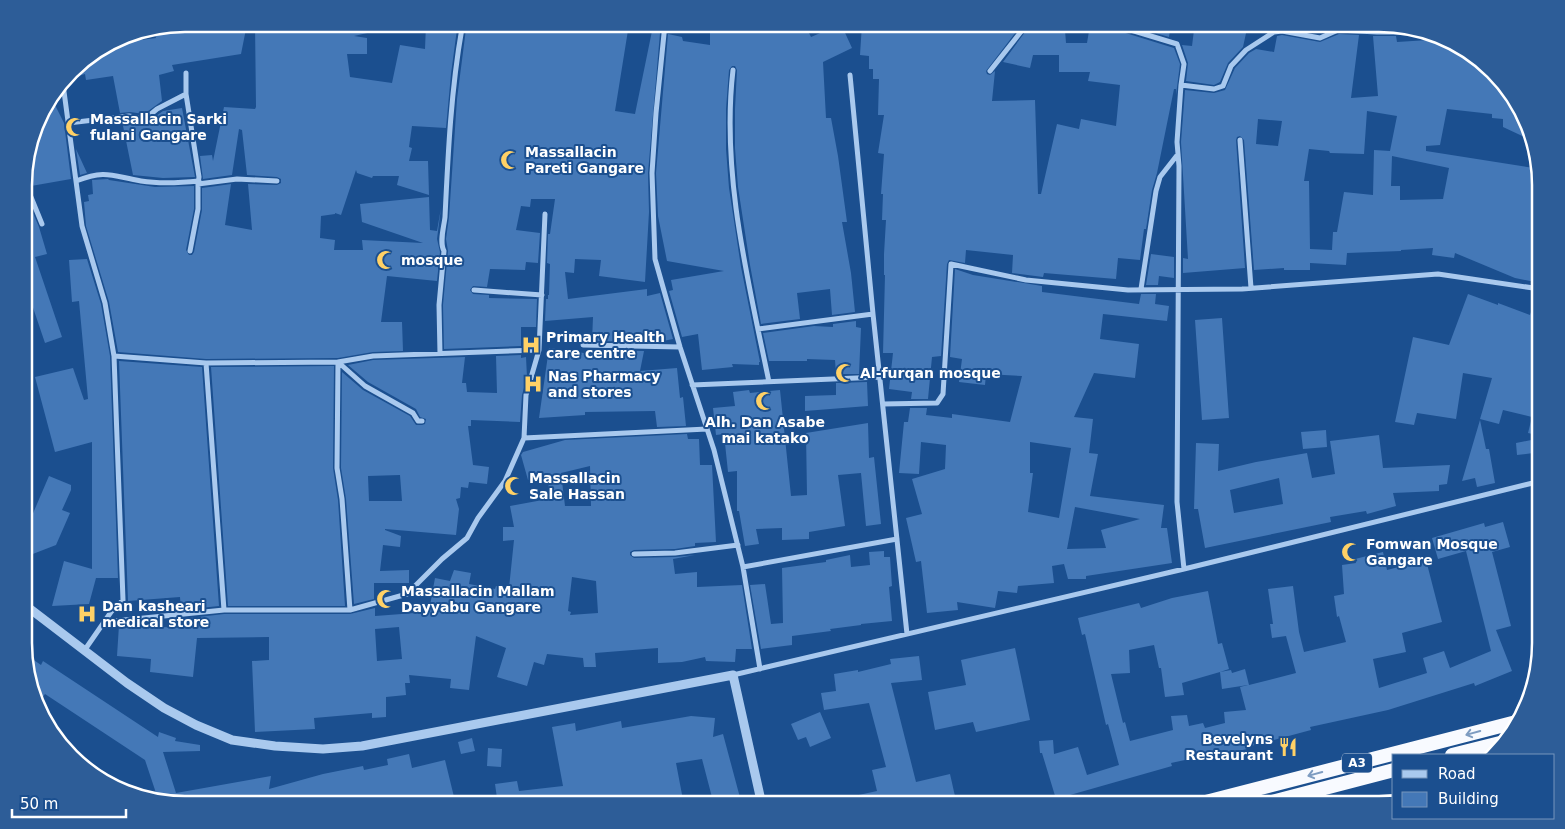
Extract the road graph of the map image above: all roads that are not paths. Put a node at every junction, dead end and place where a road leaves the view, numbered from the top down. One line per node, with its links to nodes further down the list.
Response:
1 (1020, 32): 9 (street)
2 (1138, 32): 12 (street)
3 (1274, 32): 12 (street)
4 (1288, 32): 5 (street)
5 (1333, 32)
6 (461, 33): 36 (street)
7 (664, 33): 34 (street)
8 (733, 70): 32 (street)
9 (990, 71)
10 (186, 73): 14 (street)
11 (850, 75): 31 (street)
12 (1181, 85): 17 (street)
13 (64, 92): 15 (street)
14 (186, 94): 15 (street); 20 (street)
15 (68, 123): 18 (street)
16 (1240, 140): 25 (street)
17 (1178, 154): 27 (street); 29 (street)
18 (76, 181): 20 (street); 37 (street)
19 (277, 181): 20 (street)
20 (198, 182): 24 (street)
21 (33, 202): 23 (street)
22 (544, 214): 30 (street)
23 (42, 224)
24 (190, 250)
25 (1251, 288): 26 (street); 29 (street)
26 (1532, 288)
27 (1141, 289): 29 (street); 43 (street)
28 (474, 290): 30 (street)
29 (1179, 290): 52 (street)
30 (542, 295): 35 (street)
31 (873, 314): 32 (street); 40 (street)
32 (758, 328): 41 (street)
33 (583, 345): 34 (street)
34 (680, 347): 42 (street)
35 (539, 350): 36 (street); 46 (street)
36 (440, 354): 38 (street)
37 (114, 356): 39 (street); 56 (street)
38 (338, 362): 39 (street); 44 (street); 54 (street)
39 (206, 363): 53 (street)
40 (880, 377): 41 (street); 43 (street)
41 (769, 382): 42 (street)
42 (692, 385): 45 (street)
43 (883, 404): 48 (street)
44 (422, 421)
45 (707, 429): 46 (street); 49 (street)
46 (524, 438): 54 (street)
47 (1532, 483): 52 (street)
48 (897, 539): 51 (street); 57 (street)
49 (738, 546): 50 (street); 51 (street)
50 (634, 554)
51 (743, 567): 59 (street)
52 (1184, 569): 57 (street)
53 (224, 610): 54 (street); 56 (street)
54 (350, 610)
55 (32, 611): 58 (street)
56 (104, 622): 58 (street)
57 (907, 634): 59 (street)
58 (84, 651): 60 (street)
59 (760, 669): 60 (street)
60 (733, 676): 65 (street)
61 (1510, 724): 66 (highway, A3, one-way to 66)
62 (1495, 744): 63 (highway)
63 (1456, 754)
64 (1392, 771): 67 (highway, A3)
65 (760, 796)
66 (1229, 796)
67 (1294, 796)

